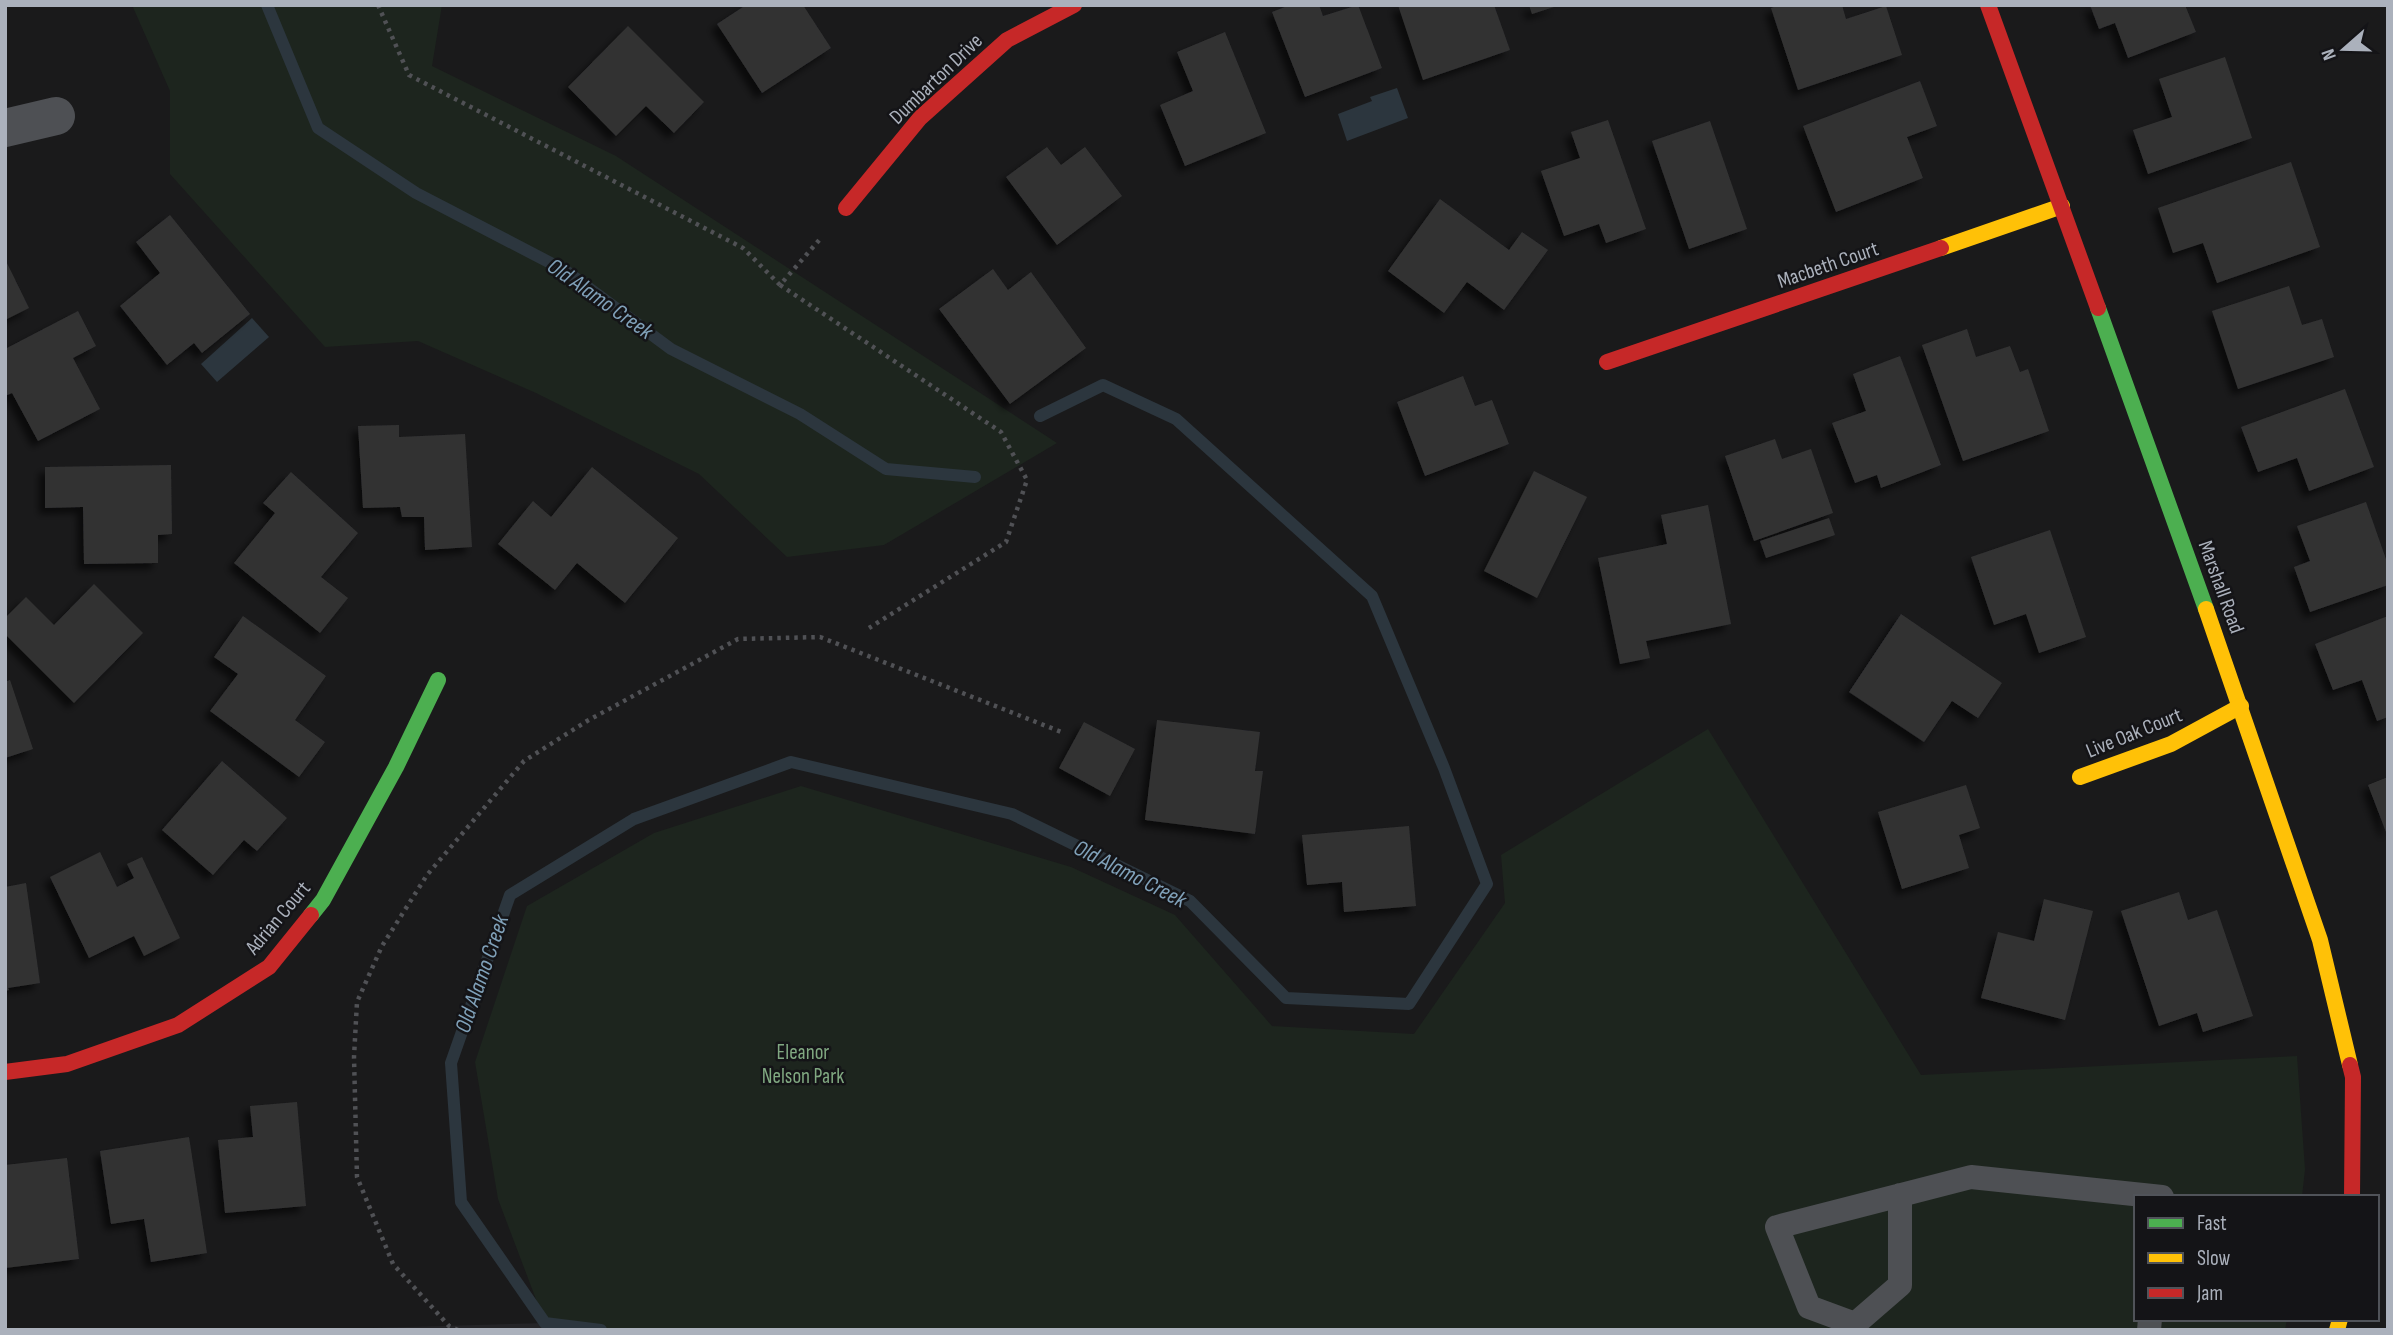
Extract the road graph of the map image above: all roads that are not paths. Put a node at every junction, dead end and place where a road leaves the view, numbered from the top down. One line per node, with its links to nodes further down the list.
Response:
1 (1074, 5): 6 (street, Dumbarton Drive)
2 (1988, 5): 5 (street, Marshall Road)
3 (56, 116): 4 (street)
4 (5, 128)
5 (2062, 206): 7 (street, Macbeth Court); 9 (street, Marshall Road)
6 (846, 208)
7 (1607, 362)
8 (438, 680): 11 (street, Adrian Court)
9 (2241, 706): 10 (street, Live Oak Court); 14 (street, Marshall Road)
10 (2080, 777)
11 (5, 1073)
12 (1900, 1195): 12 (lane); 13 (lane)
13 (2143, 1195)
14 (2352, 1195)

